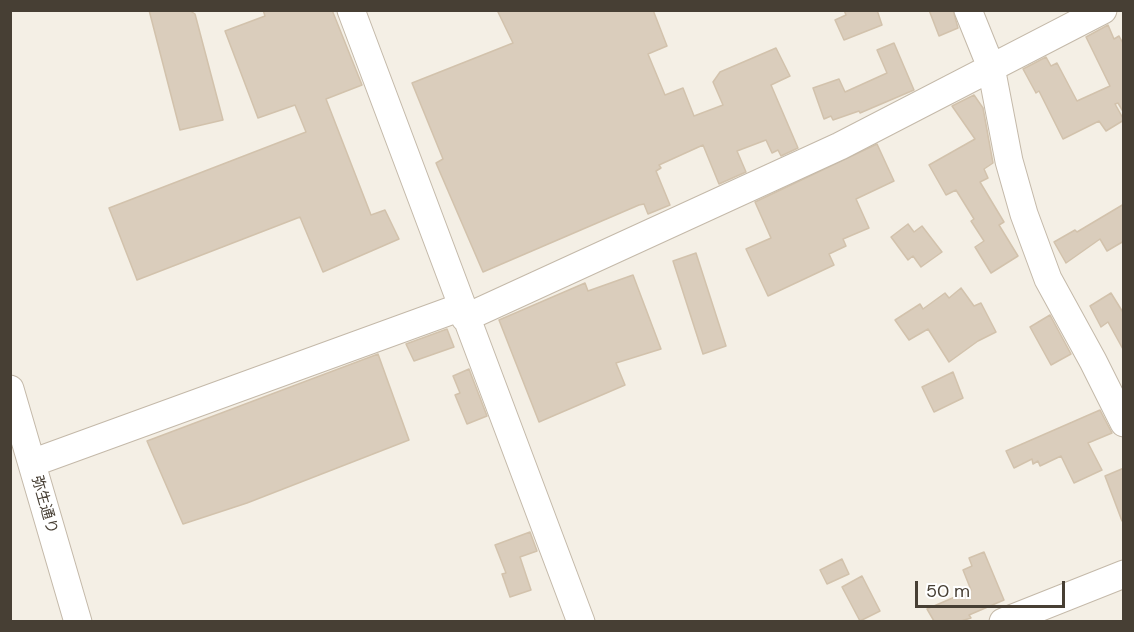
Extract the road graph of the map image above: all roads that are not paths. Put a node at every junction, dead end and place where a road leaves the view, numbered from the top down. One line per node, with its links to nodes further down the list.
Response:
1 (351, 10): 5 (street)
2 (968, 10): 4 (street)
3 (1103, 10): 4 (street)
4 (991, 67): 5 (street); 7 (street)
5 (463, 313): 8 (street); 11 (street)
6 (10, 389): 8 (street, 弥生通り)
7 (1124, 423)
8 (32, 463): 10 (street, 弥生通り)
9 (1124, 574): 12 (street)
10 (78, 621)
11 (581, 621)
12 (1003, 621)

